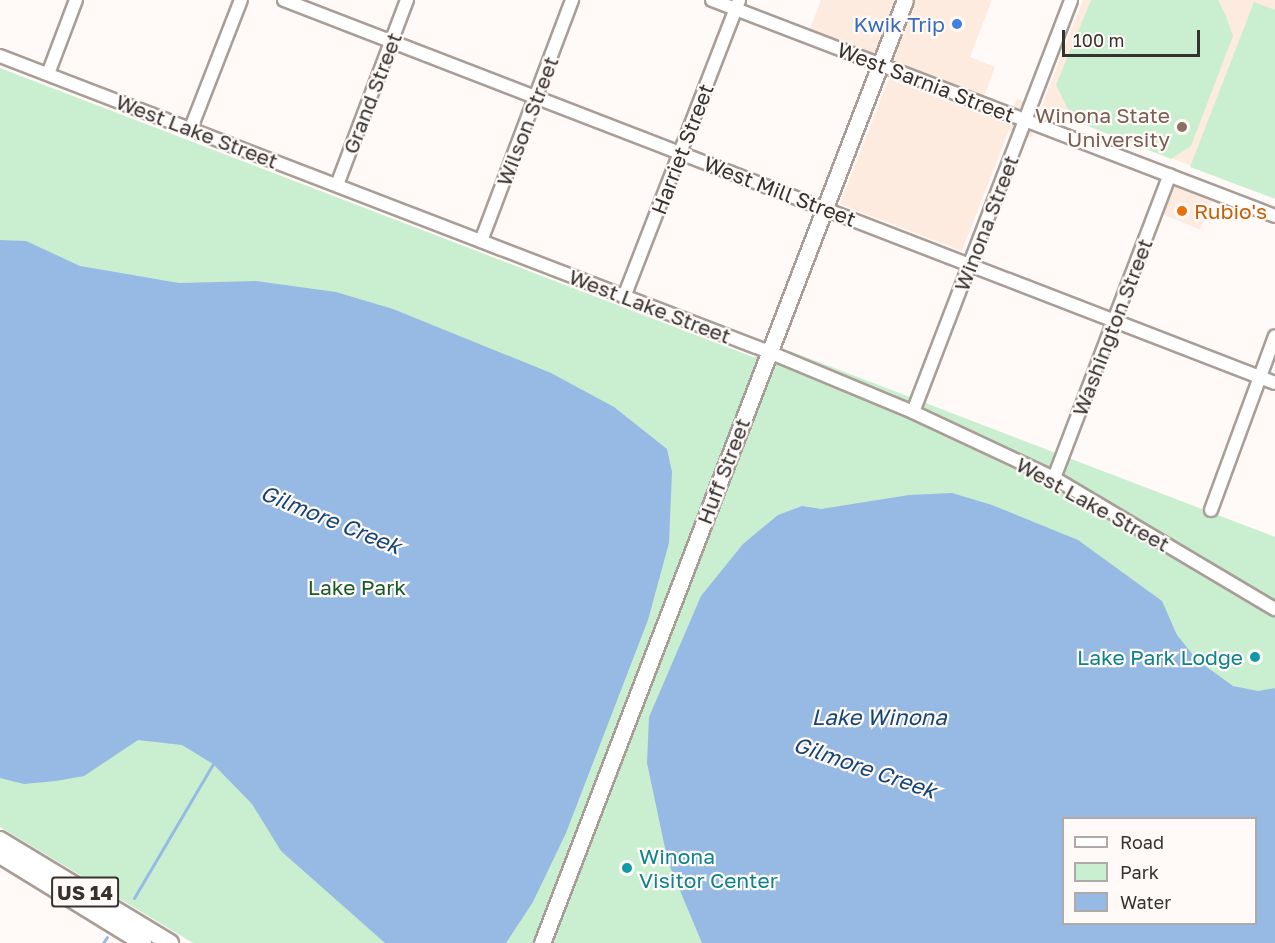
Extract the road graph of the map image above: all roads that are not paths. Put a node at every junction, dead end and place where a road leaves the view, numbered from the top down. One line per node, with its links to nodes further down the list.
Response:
1 (76, 0): 13 (street)
2 (241, 0): 16 (street)
3 (284, 0): 10 (street, West Mill Street)
4 (407, 0): 10 (street, Grand Street)
5 (572, 0): 14 (street, Wilson Street)
6 (712, 0): 9 (street, West Sarnia Street)
7 (905, 0): 12 (main road, Huff Street)
8 (1071, 0): 15 (street, Winona Street)
9 (737, 5): 12 (street, West Sarnia Street); 17 (street, Harriet Street)
10 (392, 41): 14 (street, West Mill Street); 19 (street, Grand Street)
11 (0, 56): 13 (street, West Lake Street)
12 (880, 65): 15 (street, West Sarnia Street); 20 (main road, Huff Street)
13 (48, 74): 16 (street, West Lake Street)
14 (536, 99): 17 (street, West Mill Street); 22 (street, Wilson Street)
15 (1026, 120): 18 (street, West Sarnia Street); 23 (street, Winona Street)
16 (191, 128): 19 (street, West Lake Street)
17 (680, 152): 20 (street, West Mill Street); 24 (street, Harriet Street)
18 (1170, 175): 21 (street, West Sarnia Street); 25 (street, Washington Street)
19 (337, 185): 22 (street, West Lake Street)
20 (823, 207): 23 (street, West Mill Street); 27 (main road, Huff Street)
21 (1275, 216)
22 (482, 241): 24 (street, West Lake Street)
23 (971, 263): 25 (street, West Mill Street); 30 (street, Winona Street)
24 (624, 297): 27 (street, West Lake Street)
25 (1114, 320): 28 (street, West Mill Street); 31 (street, Washington Street)
26 (1275, 336): 28 (street)
27 (769, 352): 30 (street, West Lake Street); 38 (main road, Huff Street)
28 (1260, 377): 29 (street, West Mill Street); 32 (street)
29 (1275, 383)
30 (913, 412): 31 (street, West Lake Street)
31 (1054, 478): 33 (street, West Lake Street)
32 (1211, 510)
33 (1275, 609)
34 (0, 840): 37 (highway, US 14)
35 (0, 855): 36 (highway, US 14)
36 (143, 943)
37 (170, 943)
38 (542, 943)

